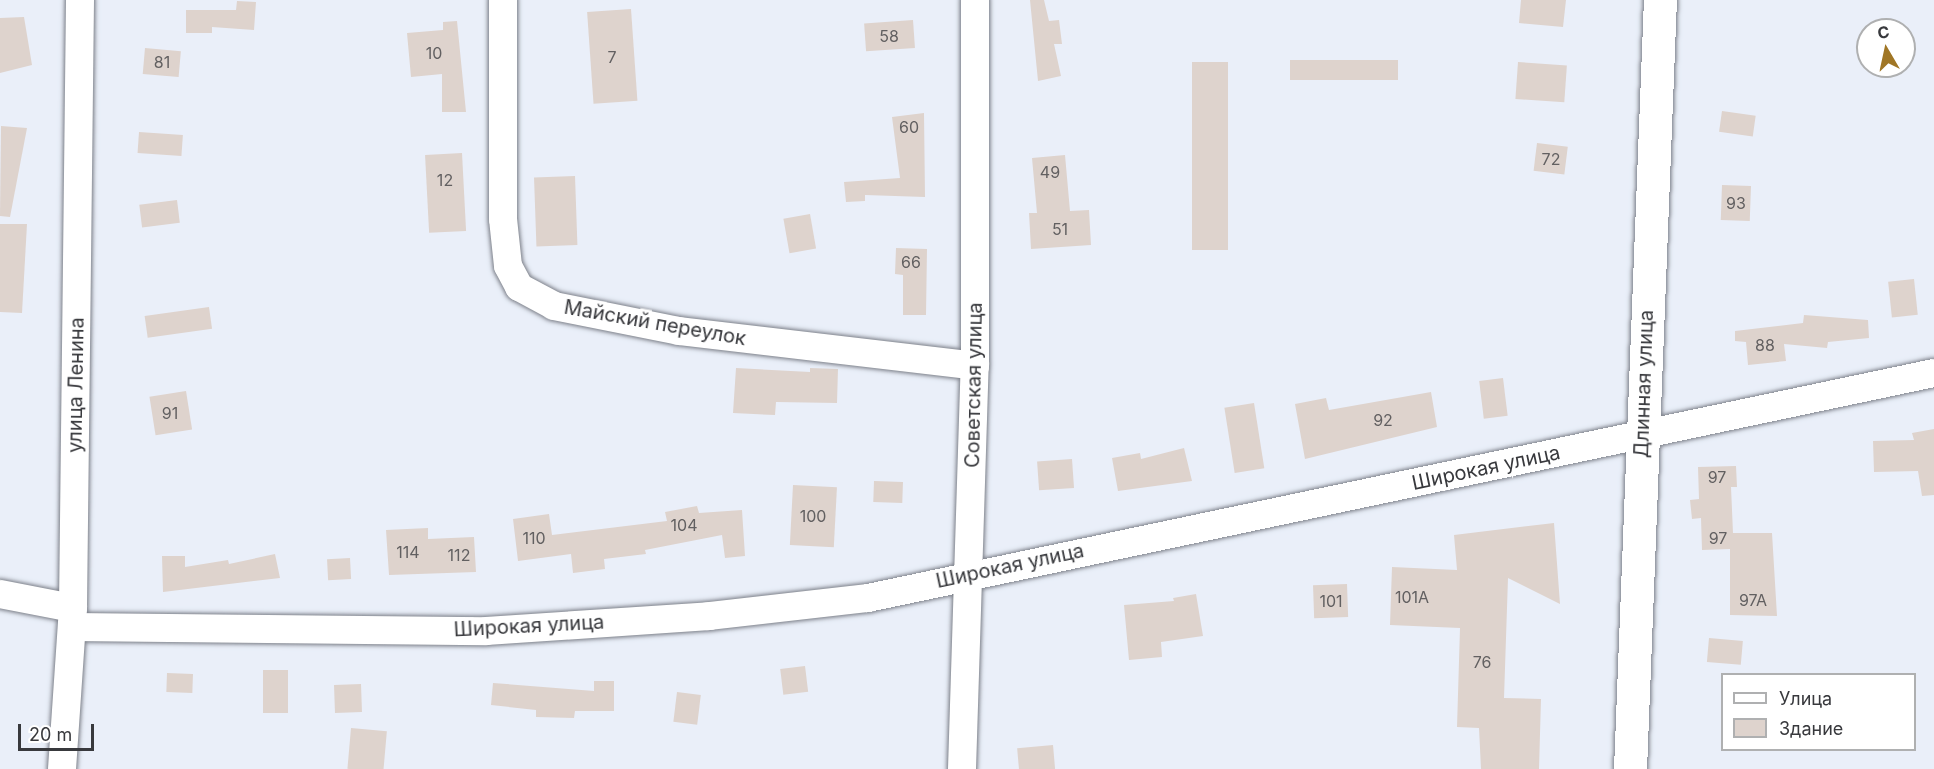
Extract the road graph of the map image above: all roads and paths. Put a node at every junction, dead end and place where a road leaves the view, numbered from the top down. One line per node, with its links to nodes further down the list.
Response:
1 (80, 0): 10 (street, улица Ленина)
2 (503, 0): 5 (street, Майский переулок)
3 (975, 0): 5 (street, Советская улица)
4 (1660, 0): 7 (main road, Длинная улица)
5 (975, 366): 8 (street, Советская улица)
6 (1934, 373): 7 (street, Широкая улица)
7 (1641, 436): 8 (street, Широкая улица); 13 (main road, Длинная улица)
8 (970, 574): 10 (street, Широкая улица); 12 (street, Советская улица)
9 (0, 594): 10 (street, Широкая улица)
10 (72, 617): 11 (street, улица Ленина)
11 (62, 769)
12 (962, 769)
13 (1630, 769)

